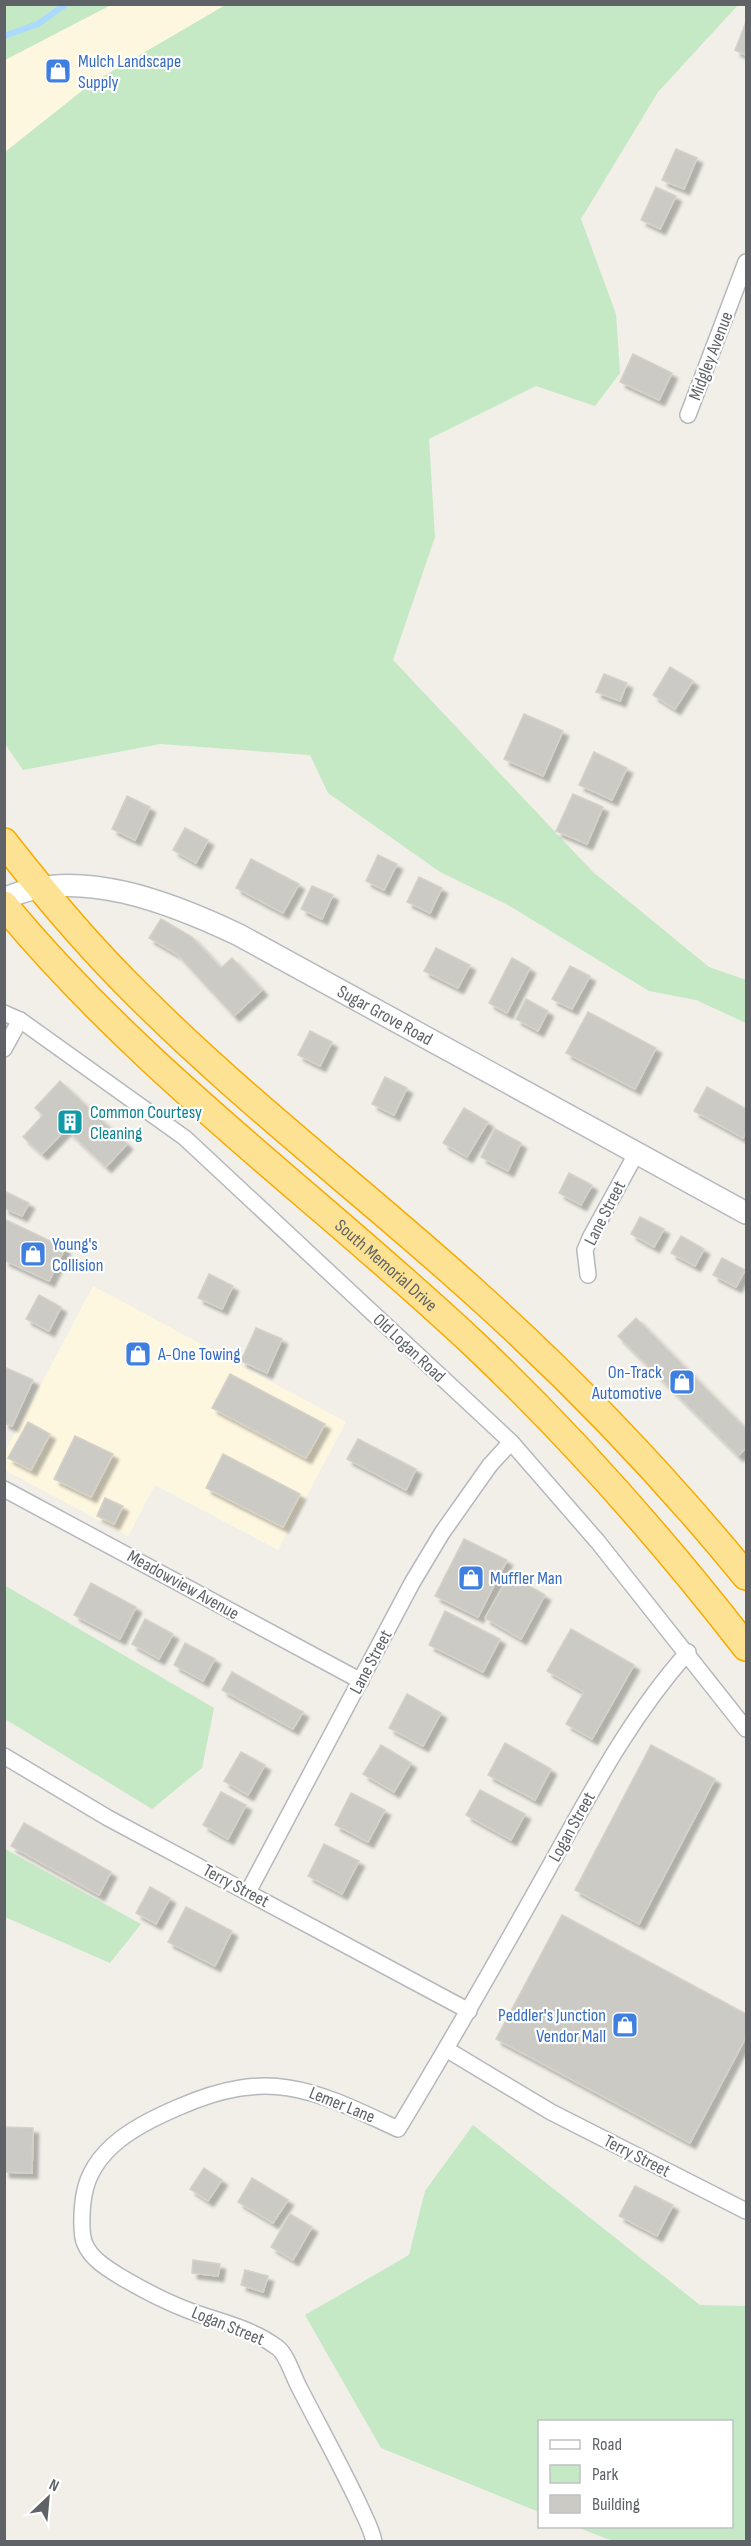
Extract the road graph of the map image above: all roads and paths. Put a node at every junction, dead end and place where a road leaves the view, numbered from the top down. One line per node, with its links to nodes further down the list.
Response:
1 (747, 262): 2 (street, Midgley Avenue)
2 (688, 415)
3 (4, 842): 4 (highway)
4 (40, 888): 5 (street, Sugar Grove Road); 10 (street, Sugar Grove Road); 15 (highway)
5 (4, 899)
6 (4, 905): 16 (highway, South Memorial Drive)
7 (4, 1013): 8 (street, Old Logan Road)
8 (20, 1020): 9 (street); 13 (street, Old Logan Road)
9 (4, 1049)
10 (636, 1154): 11 (street, Sugar Grove Road); 12 (street, Lane Street)
11 (747, 1213)
12 (588, 1275)
13 (511, 1442): 17 (street, Old Logan Road); 18 (street, Lane Street)
14 (4, 1489): 18 (street, Meadowview Avenue)
15 (747, 1576)
16 (747, 1647)
17 (688, 1652): 19 (street, Old Logan Road); 22 (street, Logan Street)
18 (361, 1681): 21 (street, Lane Street)
19 (747, 1729)
20 (4, 1756): 21 (street, Terry Street)
21 (248, 1892): 22 (street, Terry Street)
22 (469, 2011): 23 (street, Logan Street)
23 (446, 2049): 24 (street, Lemer Lane); 25 (street, Terry Street)
24 (87, 2176): 26 (street, Logan Street)
25 (747, 2211)
26 (374, 2541)

